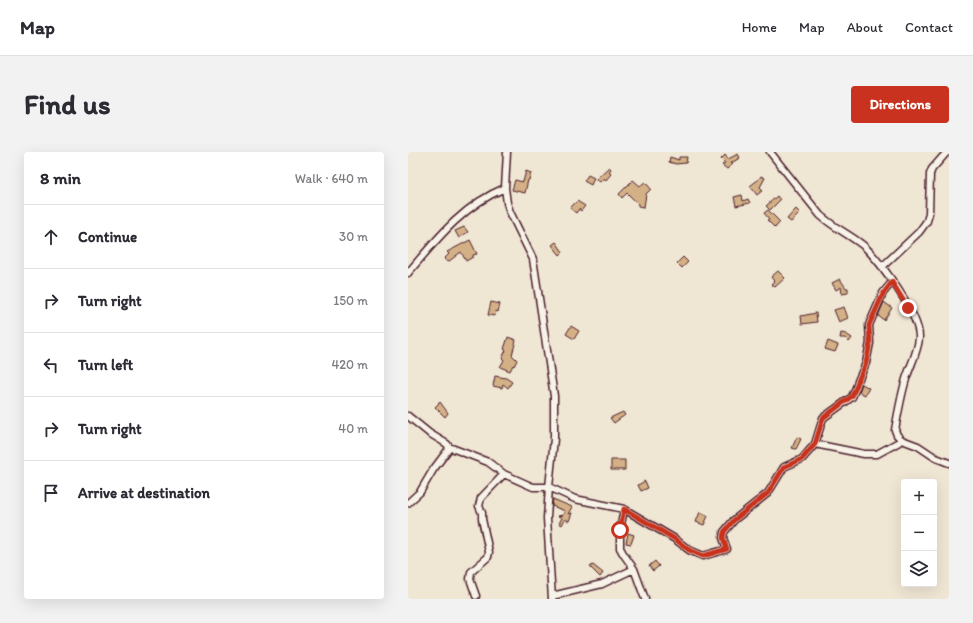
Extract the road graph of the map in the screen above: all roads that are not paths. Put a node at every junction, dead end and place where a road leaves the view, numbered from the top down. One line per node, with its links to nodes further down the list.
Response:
1 (507, 152): 4 (street)
2 (770, 152): 5 (street)
3 (947, 152): 5 (street)
4 (504, 188): 6 (street); 14 (street)
5 (882, 267): 7 (street)
6 (408, 274)
7 (892, 282): 10 (street); 12 (street)
8 (408, 416): 11 (street)
9 (900, 442): 10 (street)
10 (815, 444): 16 (street)
11 (449, 447): 13 (street); 15 (street)
12 (949, 464)
13 (504, 474): 14 (street); 18 (street)
14 (549, 487): 16 (street); 19 (street)
15 (408, 503)
16 (624, 509): 17 (street)
17 (634, 569): 19 (street); 20 (street)
18 (476, 596)
19 (552, 597)
20 (645, 599)

